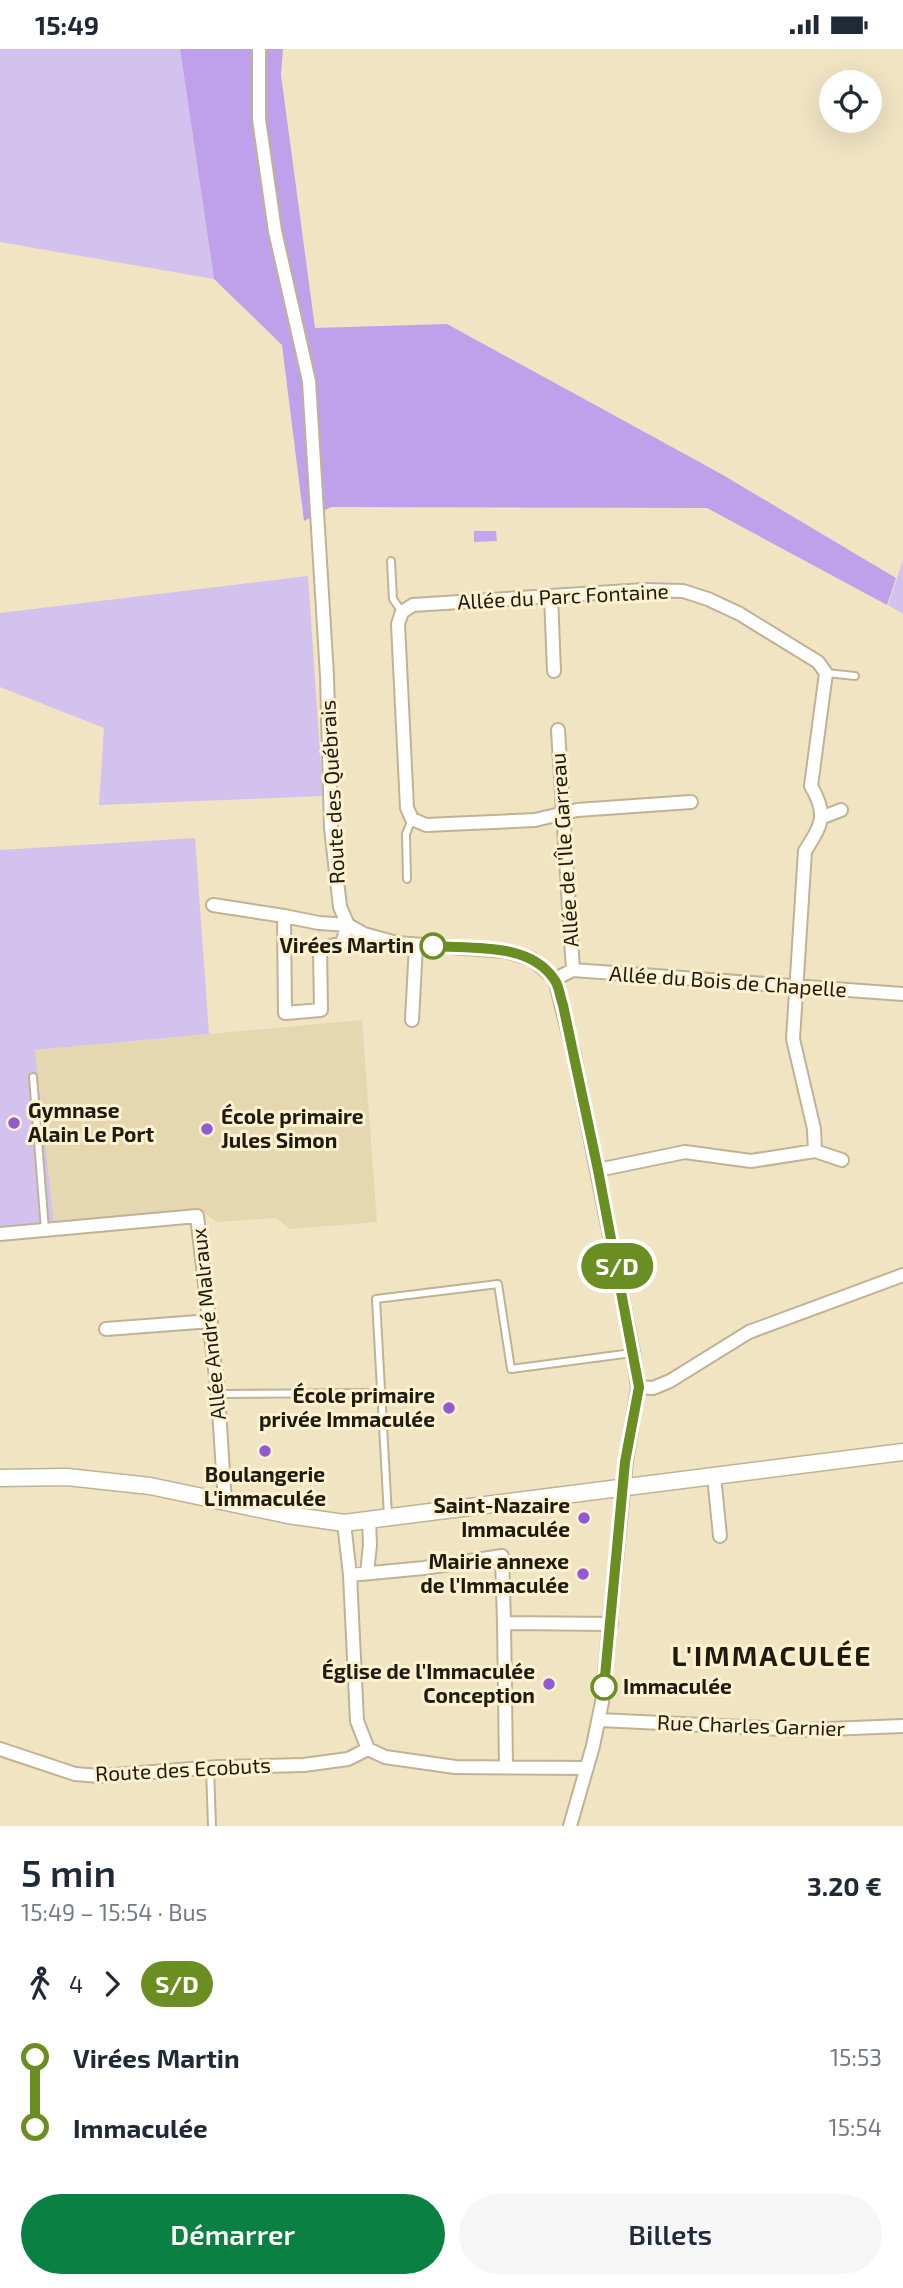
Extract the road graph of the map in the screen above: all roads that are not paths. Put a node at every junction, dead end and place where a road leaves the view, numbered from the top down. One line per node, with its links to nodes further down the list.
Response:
1 (259, 49): 18 (street, Route des Québrais)
2 (391, 561): 4 (lane)
3 (551, 596): 4 (street, Allée du Parc Fontaine); 5 (street); 6 (street, Allée du Parc Fontaine)
4 (402, 612): 13 (street)
5 (554, 671)
6 (826, 673): 7 (lane); 12 (street)
7 (855, 676)
8 (558, 730): 11 (street, Allée de l'Île Garreau)
9 (691, 802): 11 (street)
10 (841, 810): 12 (street)
11 (563, 814): 13 (street); 21 (street, Allée de l'Île Garreau)
12 (823, 817): 23 (street)
13 (412, 819): 14 (lane)
14 (407, 879)
15 (213, 905): 16 (street)
16 (284, 916): 17 (street); 20 (street)
17 (319, 923): 18 (street); 20 (street)
18 (348, 925): 19 (street); 20 (street)
19 (416, 945): 22 (street); 25 (street)
20 (320, 949)
21 (573, 970): 22 (street); 23 (street, Allée du Bois de Chapelle)
22 (555, 979): 29 (street)
23 (796, 987): 24 (street, Allée du Bois de Chapelle); 27 (street)
24 (903, 994)
25 (412, 1020)
26 (33, 1077): 30 (lane)
27 (815, 1151): 28 (street); 29 (street)
28 (842, 1160)
29 (598, 1170): 35 (street)
30 (45, 1230): 31 (street, Allée André Malraux); 33 (street, Allée André Malraux)
31 (0, 1234)
32 (903, 1275): 36 (street)
33 (211, 1321): 34 (street); 38 (street, Allée André Malraux)
34 (106, 1329)
35 (633, 1352): 36 (street); 44 (lane)
36 (639, 1387): 42 (street)
37 (367, 1393): 38 (lane)
38 (218, 1394): 43 (street, Allée André Malraux)
39 (903, 1452): 40 (street)
40 (714, 1476): 42 (street); 47 (street)
41 (0, 1478): 43 (street)
42 (623, 1488): 44 (street); 51 (street)
43 (225, 1503): 46 (street)
44 (388, 1518): 45 (street)
45 (369, 1520): 46 (street); 48 (street)
46 (344, 1523): 49 (street)
47 (720, 1536)
48 (367, 1573): 49 (street); 50 (street)
49 (350, 1576): 55 (street)
50 (503, 1623): 51 (street); 56 (street)
51 (611, 1624): 52 (street)
52 (600, 1720): 53 (street, Rue Charles Garnier); 58 (street)
53 (903, 1726)
54 (0, 1749): 57 (street, Route des Ecobuts)
55 (368, 1749): 56 (street); 57 (street, Route des Ecobuts)
56 (506, 1766): 58 (street)
57 (210, 1768): 59 (lane)
58 (587, 1768): 60 (street)
59 (212, 1826)
60 (569, 1826)

